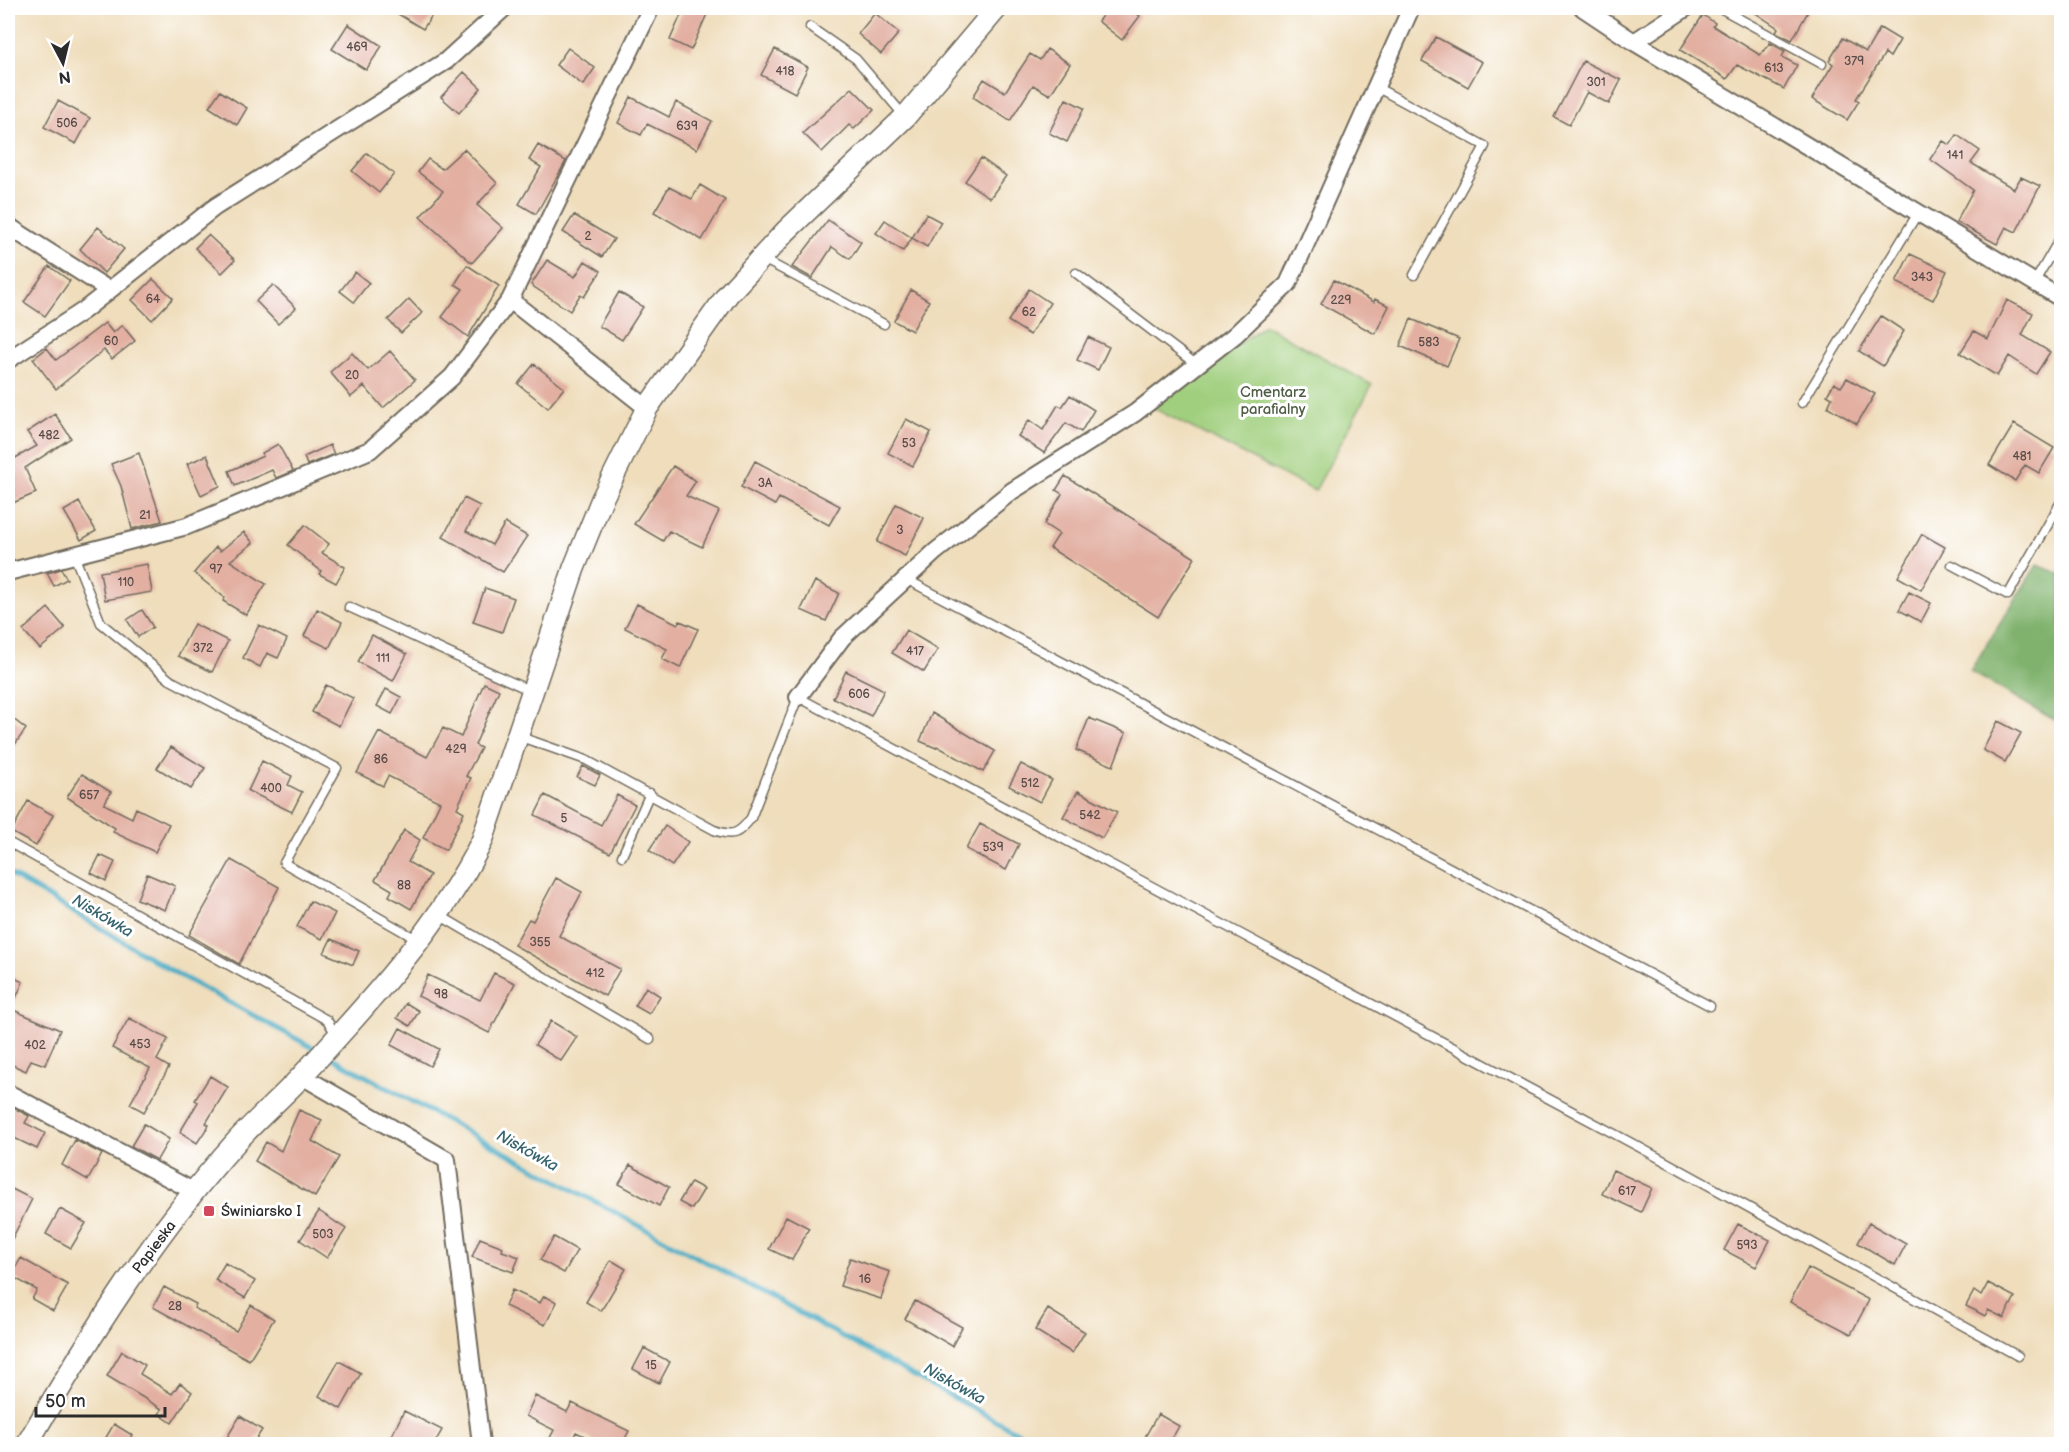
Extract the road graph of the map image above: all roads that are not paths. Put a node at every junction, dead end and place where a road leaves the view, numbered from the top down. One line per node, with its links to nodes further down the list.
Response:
1 (504, 8): 20 (street)
2 (651, 8): 22 (street)
3 (996, 8): 12 (street, Papieska)
4 (1411, 8): 11 (street)
5 (1583, 8): 9 (street)
6 (1686, 8): 9 (street)
7 (1720, 8): 10 (lane)
8 (810, 27): 12 (lane)
9 (1634, 42): 13 (street)
10 (1822, 64)
11 (1376, 87): 18 (lane); 25 (street)
12 (905, 117): 16 (street, Papieska)
13 (1918, 213): 19 (street); 26 (lane)
14 (8, 226): 20 (street)
15 (2061, 235): 19 (lane)
16 (761, 259): 23 (lane); 27 (street, Papieska)
17 (1076, 273): 25 (lane)
18 (1414, 275)
19 (2034, 283): 21 (street)
20 (109, 290): 24 (street)
21 (2061, 299)
22 (510, 300): 27 (street); 29 (street)
23 (884, 324)
24 (8, 360)
25 (1197, 365): 32 (street)
26 (1802, 403)
27 (647, 408): 34 (street, Papieska)
28 (2061, 500): 30 (lane)
29 (74, 555): 31 (street); 41 (lane)
30 (1952, 566)
31 (8, 572)
32 (906, 579): 35 (street); 42 (lane)
33 (349, 607): 34 (lane)
34 (533, 692): 36 (street, Papieska)
35 (798, 697): 37 (lane); 48 (lane)
36 (518, 736): 37 (lane); 40 (street, Papieska)
37 (650, 793): 39 (lane)
38 (8, 842): 44 (lane)
39 (622, 856)
40 (439, 915): 41 (street, Papieska); 43 (lane)
41 (419, 940): 44 (street, Papieska)
42 (1710, 1006)
43 (650, 1039)
44 (334, 1040): 45 (street, Papieska)
45 (304, 1073): 47 (street, Papieska); 50 (street)
46 (8, 1093): 47 (street)
47 (195, 1192): 49 (street, Papieska)
48 (2019, 1356)
49 (27, 1444)
50 (481, 1444)

